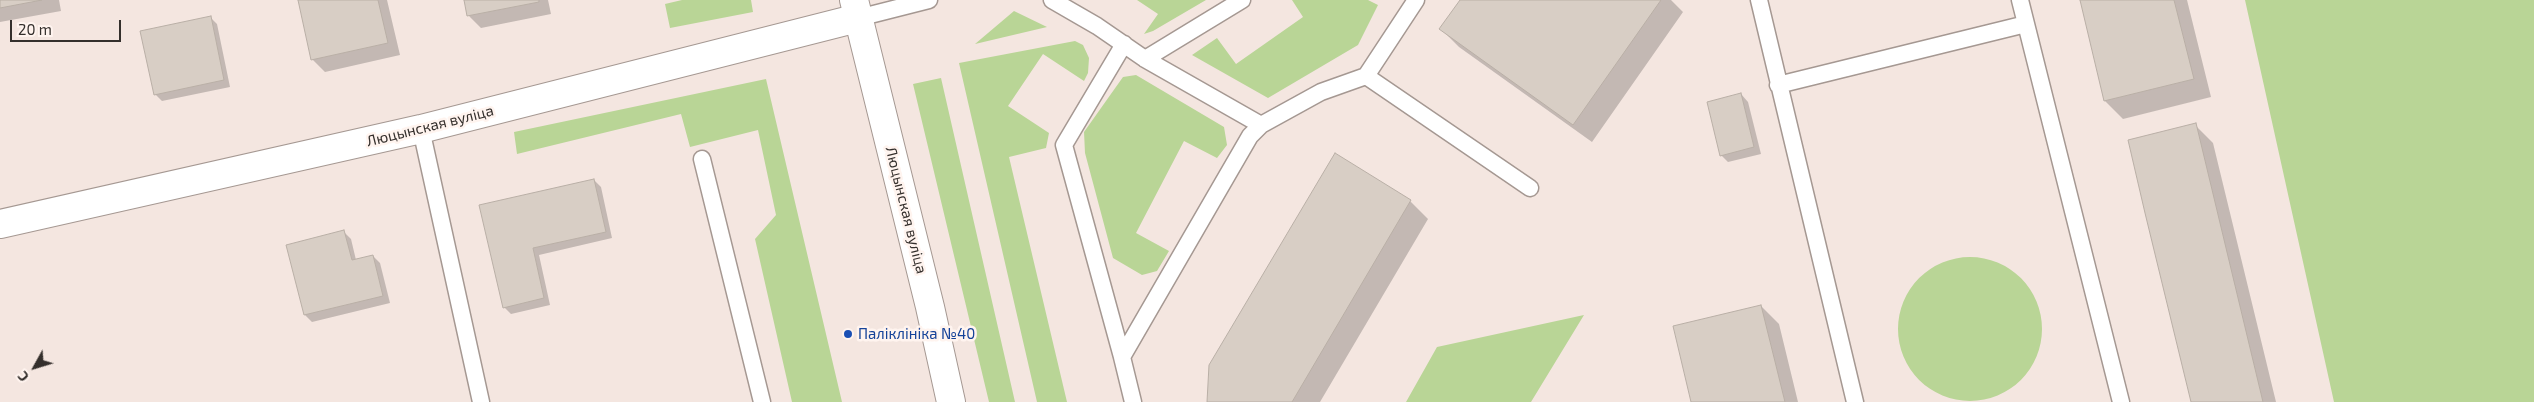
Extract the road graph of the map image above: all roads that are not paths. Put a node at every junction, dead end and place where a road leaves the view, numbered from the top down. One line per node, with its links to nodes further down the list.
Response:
1 (929, 0): 7 (lane)
2 (1052, 0): 9 (lane)
3 (1242, 0): 10 (lane)
4 (1416, 0): 11 (lane)
5 (1759, 0): 12 (lane)
6 (2020, 0): 8 (lane)
7 (856, 9): 14 (street, Люцынская вуліца); 21 (street, Люцынская вуліца)
8 (2026, 24): 12 (lane); 24 (lane)
9 (1124, 44): 10 (lane); 18 (lane)
10 (1145, 59): 13 (lane)
11 (1366, 76): 13 (lane); 16 (lane)
12 (1778, 85): 23 (lane)
13 (1261, 125): 18 (lane)
14 (421, 129): 17 (street, Люцынская вуліца); 19 (lane)
15 (702, 159): 20 (lane)
16 (1530, 188)
17 (0, 224)
18 (1122, 357): 22 (lane)
19 (481, 402)
20 (762, 402)
21 (951, 402)
22 (1133, 402)
23 (1855, 402)
24 (2121, 402)

